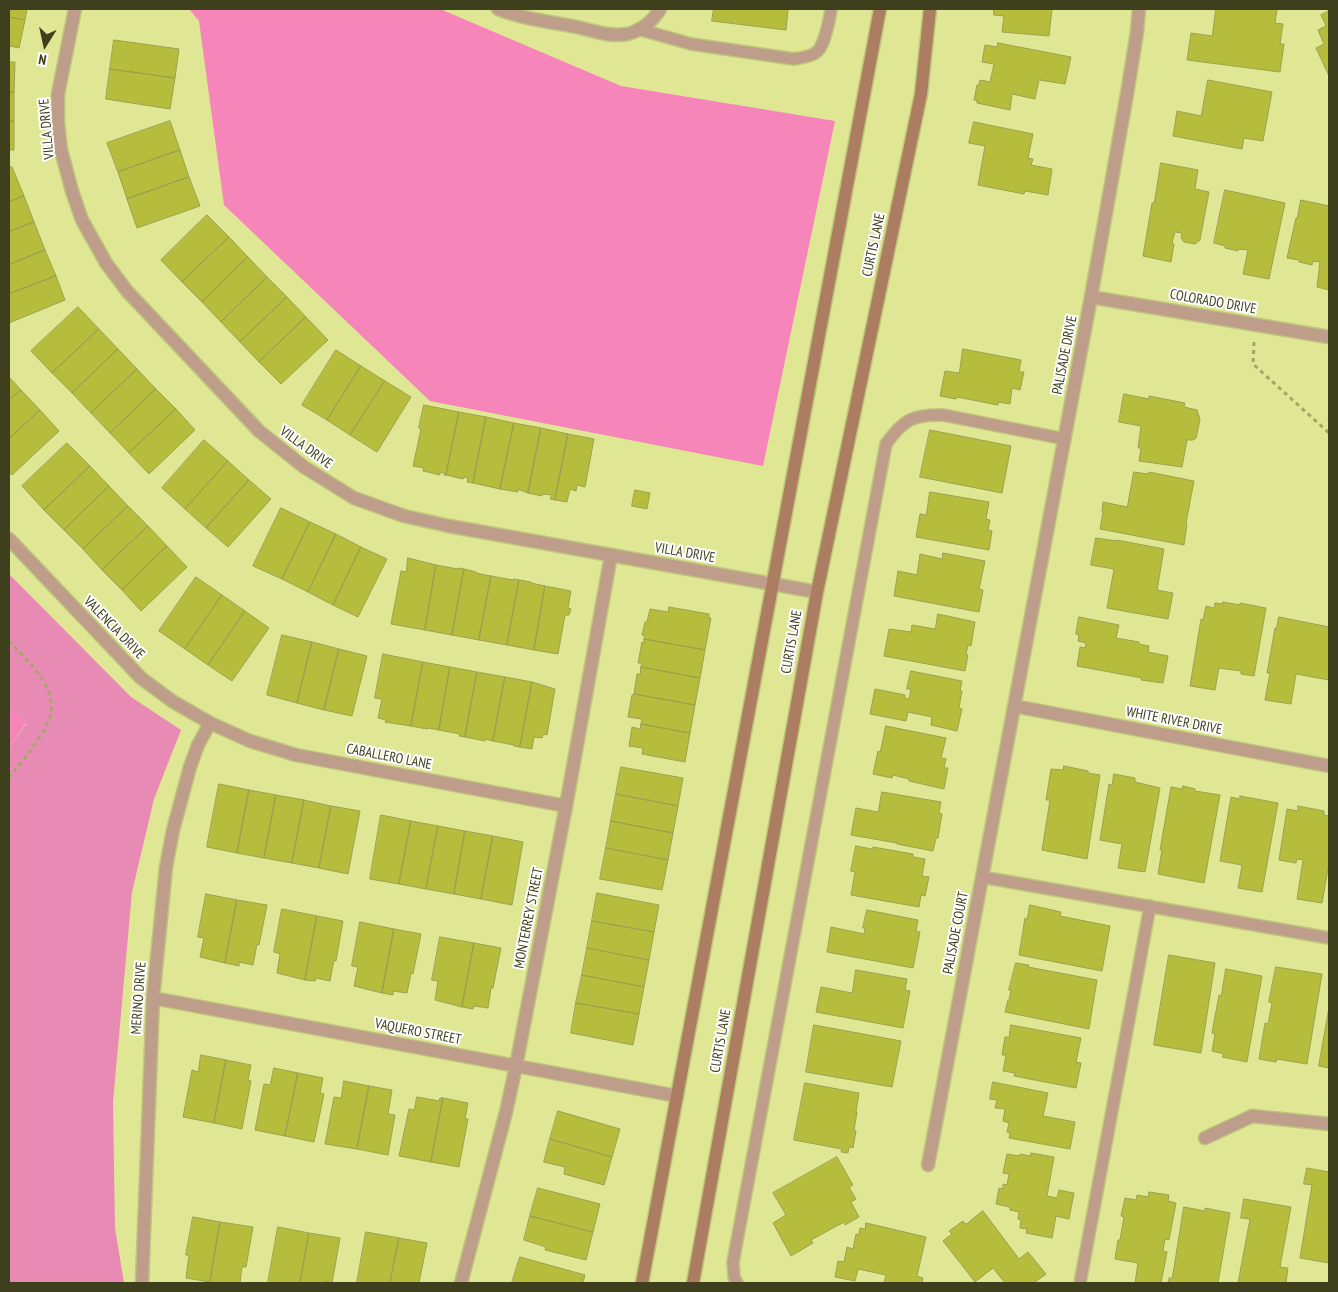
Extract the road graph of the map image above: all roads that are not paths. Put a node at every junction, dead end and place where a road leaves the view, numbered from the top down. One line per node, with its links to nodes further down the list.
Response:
1 (75, 9): 13 (street, VILLA DRIVE)
2 (498, 9): 8 (street)
3 (660, 9): 8 (street)
4 (831, 9): 8 (lane)
5 (880, 9): 14 (street)
6 (930, 9): 15 (street, CURTIS LANE)
7 (1139, 9): 9 (street, PALISADE DRIVE)
8 (638, 30)
9 (1091, 297): 10 (street, COLORADO DRIVE); 11 (street, PALISADE DRIVE)
10 (1329, 337)
11 (1065, 439): 16 (street, PALISADE DRIVE); 33 (lane)
12 (9, 540): 17 (street, VALENCIA DRIVE)
13 (611, 555): 14 (street, VILLA DRIVE); 19 (street, MONTERREY STREET)
14 (772, 584): 15 (street, VILLA DRIVE); 25 (street)
15 (817, 592): 32 (street, CURTIS LANE)
16 (1014, 706): 18 (street, WHITE RIVER DRIVE); 20 (street, PALISADE COURT)
17 (210, 723): 19 (street, CABALLERO LANE); 23 (street, MERINO DRIVE)
18 (1329, 766)
19 (566, 806): 24 (street, MONTERREY STREET)
20 (982, 877): 21 (lane); 28 (street, PALISADE COURT)
21 (1150, 906): 22 (lane); 34 (lane)
22 (1329, 938)
23 (153, 998): 24 (street, VAQUERO STREET); 29 (street, MERINO DRIVE)
24 (516, 1066): 25 (street, VAQUERO STREET); 30 (street, MONTERREY STREET)
25 (677, 1096): 31 (street)
26 (1329, 1124): 27 (street)
27 (1205, 1138)
28 (928, 1165)
29 (142, 1283)
30 (461, 1283)
31 (642, 1283)
32 (693, 1283)
33 (737, 1283)
34 (1080, 1283)

